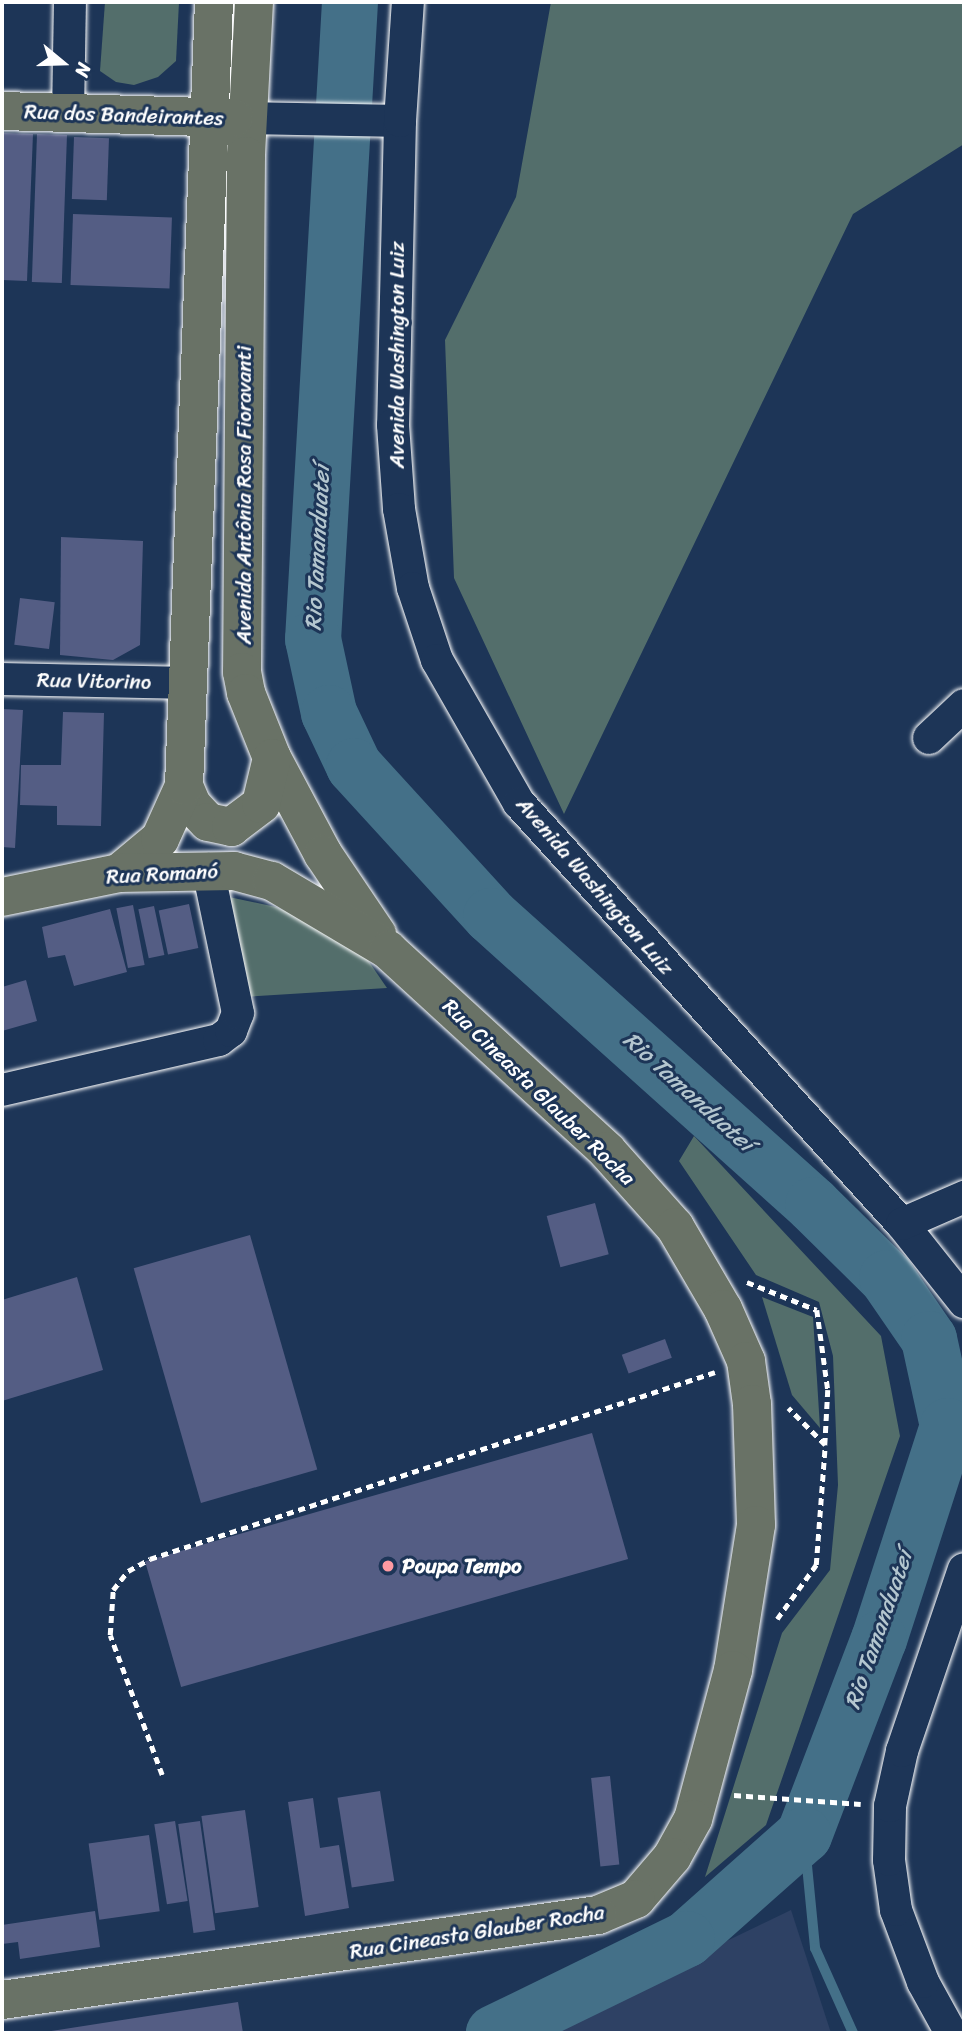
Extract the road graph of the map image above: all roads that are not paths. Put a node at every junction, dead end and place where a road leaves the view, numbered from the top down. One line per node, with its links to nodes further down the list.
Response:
1 (70, 2): 6 (street)
2 (214, 2): 7 (main road)
3 (254, 2): 8 (main road, Avenida Antônia Rosa Fioravanti)
4 (408, 2): 9 (street, Avenida Washington Luiz)
5 (2, 111): 6 (main road, Rua dos Bandeirantes)
6 (68, 114): 7 (main road, Rua dos Bandeirantes)
7 (207, 117): 8 (main road, Rua dos Bandeirantes); 11 (main road)
8 (247, 118): 9 (street); 14 (main road, Avenida Antônia Rosa Fioravanti)
9 (400, 121): 22 (street, Avenida Washington Luiz)
10 (2, 679): 11 (street, Rua Vitorino)
11 (187, 683): 15 (main road)
12 (964, 705): 13 (street)
13 (929, 738)
14 (272, 758): 15 (main road); 19 (main road, Avenida Antônia Rosa Fioravanti)
15 (184, 786): 17 (main road)
16 (208, 869): 17 (main road, Rua Romanó); 19 (main road, Rua Romanó); 20 (street)
17 (119, 873): 18 (main road, Rua Romanó)
18 (2, 897)
19 (388, 950): 25 (main road, Rua Cineasta Glauber Rocha)
20 (2, 1090)
21 (964, 1197): 22 (street)
22 (902, 1224): 23 (street, Avenida Washington Luiz)
23 (964, 1301)
24 (964, 1569): 26 (street)
25 (2, 2000)
26 (951, 2033)

